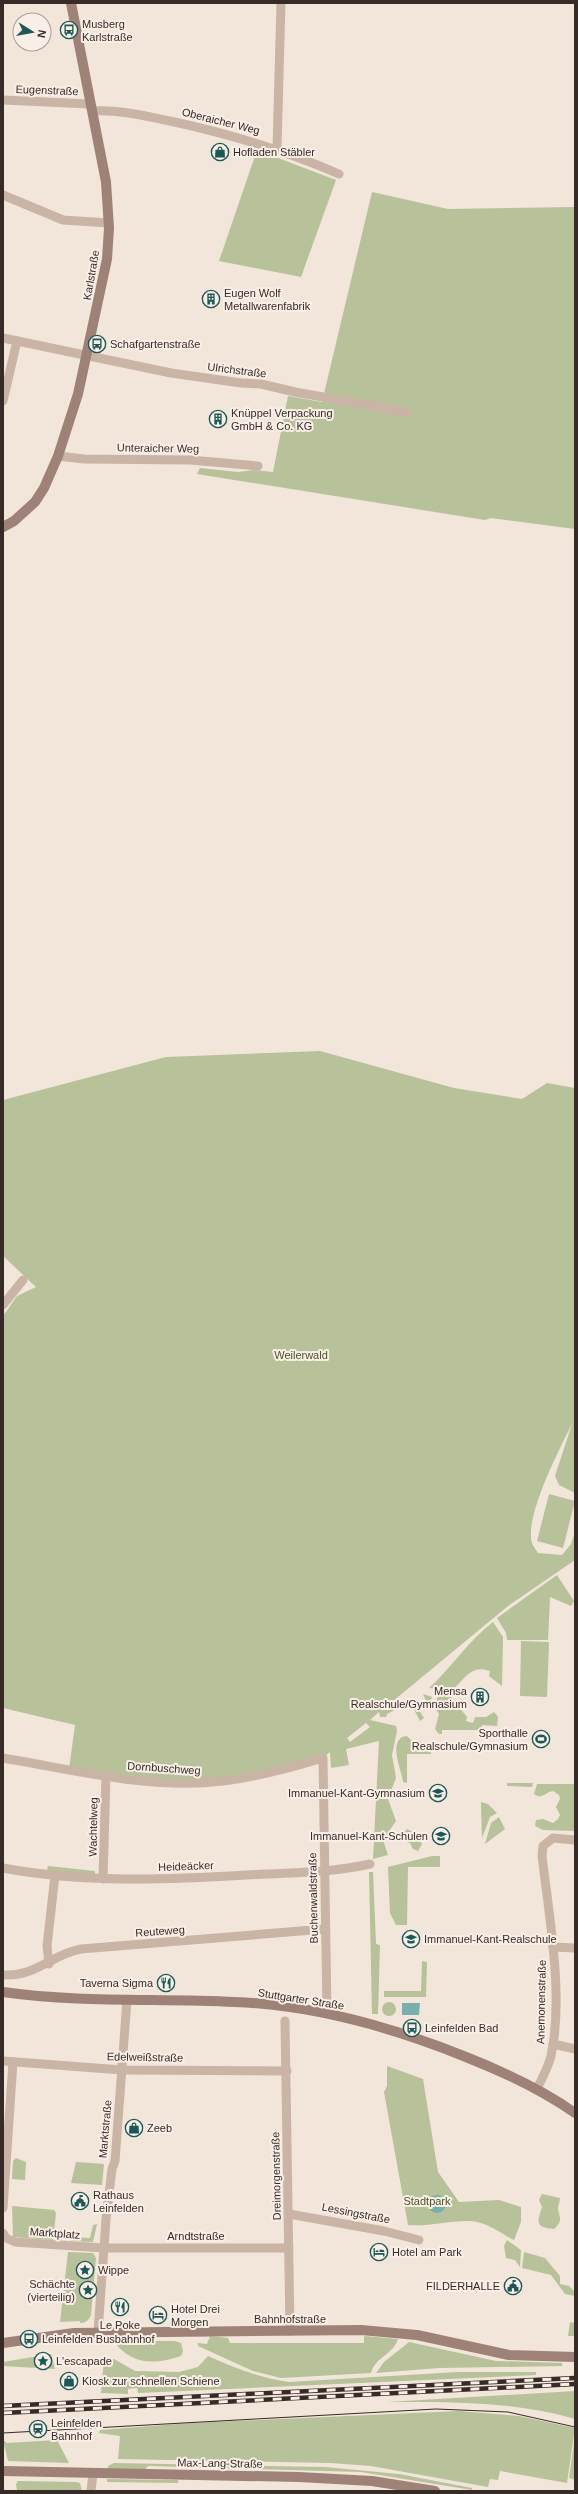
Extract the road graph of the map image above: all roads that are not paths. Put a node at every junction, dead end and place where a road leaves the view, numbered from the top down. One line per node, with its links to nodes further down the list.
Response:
1 (71, 3): 4 (main road, Karlstraße)
2 (281, 3): 5 (street)
3 (3, 100): 4 (street, Eugenstraße)
4 (91, 108): 5 (street, Oberaicher Weg); 8 (main road, Karlstraße)
5 (277, 148): 6 (street, Oberaicher Weg)
6 (339, 174)
7 (3, 195): 8 (street)
8 (109, 223): 11 (main road, Karlstraße)
9 (3, 338): 10 (street)
10 (17, 341): 11 (street); 12 (street)
11 (87, 356): 13 (street, Ulrichstraße); 14 (main road, Karlstraße)
12 (3, 401)
13 (407, 412)
14 (58, 456): 15 (street, Unteraicher Weg); 16 (main road, Karlstraße)
15 (258, 466)
16 (3, 527)
17 (23, 1280): 18 (street)
18 (3, 1304)
19 (3, 1758): 21 (street, Dornbuschweg)
20 (323, 1758): 21 (street, Dornbuschweg); 25 (street, Buchenwaldstraße)
21 (106, 1775): 27 (street, Wachtelweg)
22 (575, 1840): 29 (street, Anemonenstraße)
23 (370, 1864): 25 (street, Heideäcker)
24 (3, 1868): 26 (street, Heideäcker)
25 (324, 1872): 27 (street, Heideäcker); 28 (street, Buchenwaldstraße)
26 (55, 1875): 27 (street, Heideäcker); 31 (street)
27 (103, 1879)
28 (325, 1929): 31 (street, Reuteweg); 35 (street, Buchenwaldstraße)
29 (553, 1948): 30 (street); 37 (street, Anemonenstraße)
30 (575, 1948)
31 (49, 1964): 32 (street, Reuteweg)
32 (3, 1975)
33 (3, 1992): 34 (main road, Stuttgarter Straße)
34 (127, 2000): 35 (main road, Stuttgarter Straße); 41 (street, Marktstraße)
35 (327, 2013): 43 (main road, Stuttgarter Straße)
36 (285, 2021): 42 (street, Dreimorgenstraße)
37 (553, 2044): 38 (street); 43 (street, Anemonenstraße)
38 (575, 2049)
39 (3, 2061): 40 (street, Edelweißstraße)
40 (14, 2062): 41 (street, Edelweißstraße); 45 (street)
41 (122, 2070): 42 (street, Edelweißstraße); 50 (street, Marktstraße)
42 (287, 2071): 47 (street, Dreimorgenstraße)
43 (537, 2089): 44 (main road, Stuttgarter Straße)
44 (575, 2114)
45 (3, 2185): 46 (street)
46 (3, 2208)
47 (289, 2214): 49 (street, Lessingstraße); 51 (street, Dreimorgenstraße)
48 (4, 2236): 50 (street, Marktplatz)
49 (419, 2240)
50 (104, 2248): 51 (street, Arndtstraße); 53 (street, Marktstraße)
51 (289, 2248): 52 (street, Dreimorgenstraße)
52 (290, 2331): 53 (main road, Bahnhofstraße); 55 (main road, Bahnhofstraße)
53 (98, 2332): 54 (main road, Bahnhofstraße)
54 (3, 2343)
55 (575, 2357)
56 (3, 2472): 57 (main road, Max-Lang-Straße)
57 (93, 2472): 58 (main road, Max-Lang-Straße); 59 (street)
58 (409, 2489): 60 (main road, Max-Lang-Straße)
59 (91, 2491)
60 (435, 2491)

